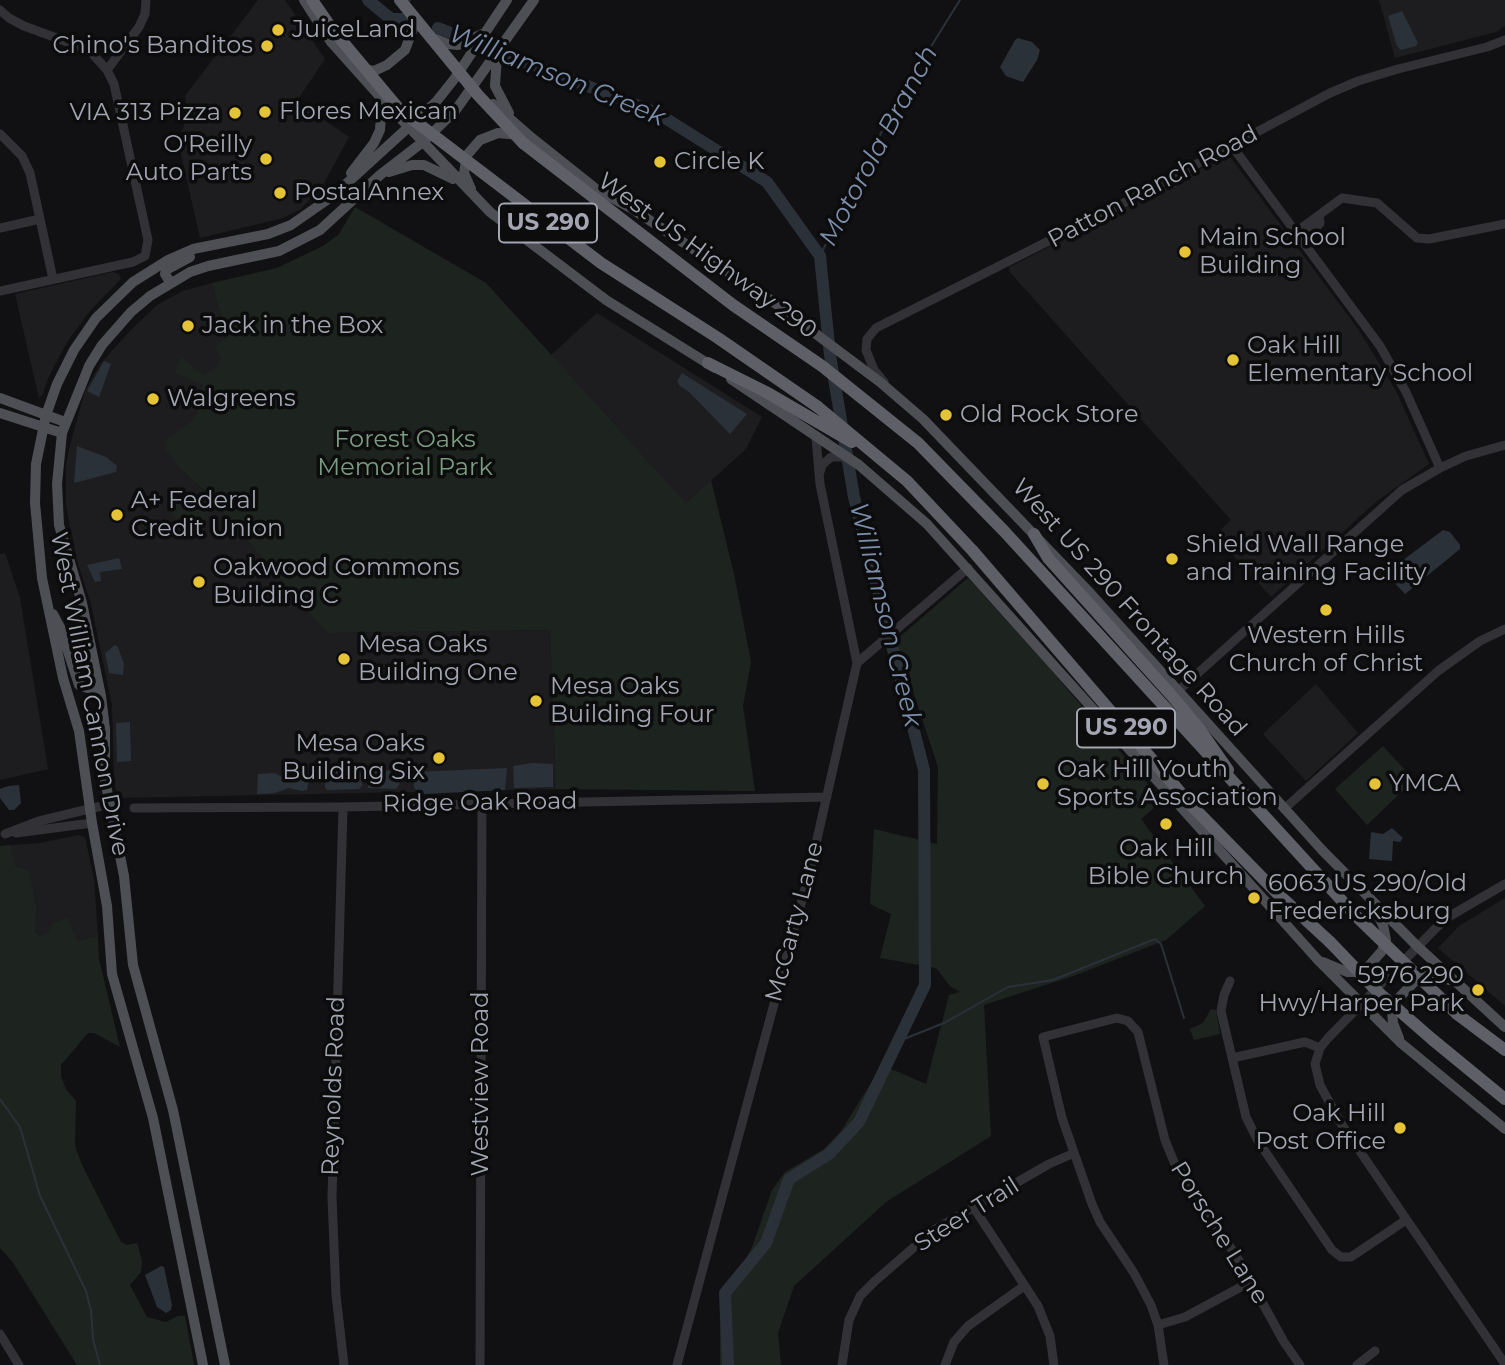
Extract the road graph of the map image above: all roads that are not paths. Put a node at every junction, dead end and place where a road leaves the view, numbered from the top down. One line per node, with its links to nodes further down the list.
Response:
1 (146, 0): 12 (street)
2 (304, 0): 11 (main road)
3 (312, 0): 48 (highway, US 290, bridge)
4 (405, 0): 9 (main road); 11 (main road); 59 (highway, West US Highway 290 / US 290, bridge)
5 (507, 0): 8 (main road, West William Cannon Drive)
6 (534, 0): 14 (main road)
7 (0, 10): 12 (street)
8 (487, 30): 9 (main road); 13 (main road, West William Cannon Drive)
9 (436, 39): 13 (main road)
10 (1505, 40): 22 (street, Patton Ranch Road)
11 (350, 63): 16 (main road)
12 (107, 70): 34 (street)
13 (460, 70): 15 (main road); 18 (main road, West William Cannon Drive)
14 (489, 71): 15 (main road); 17 (main road)
15 (474, 85): 17 (main road); 21 (main road)
16 (382, 99): 18 (main road); 24 (main road)
17 (519, 126): 20 (main road, West US Highway 290)
18 (409, 127): 21 (main road); 24 (main road, West William Cannon Drive)
19 (0, 134): 28 (street)
20 (532, 138): 26 (main road); 38 (main road, West US Highway 290)
21 (424, 141): 23 (main road); 25 (main road)
22 (1232, 146): 32 (street); 38 (street, Patton Ranch Road)
23 (380, 175): 25 (main road); 29 (main road, West William Cannon Drive)
24 (345, 185): 27 (main road, West William Cannon Drive)
25 (463, 185): 26 (main road)
26 (473, 194): 37 (main road)
27 (322, 204): 29 (main road); 33 (main road, West William Cannon Drive)
28 (40, 219): 31 (street); 34 (street)
29 (329, 223): 35 (main road, West William Cannon Drive)
30 (1505, 224): 32 (street)
31 (0, 228)
32 (1300, 229): 49 (street)
33 (210, 244): 35 (main road); 41 (main road, West William Cannon Drive)
34 (53, 279): 36 (street)
35 (170, 282): 42 (main road, West William Cannon Drive)
36 (0, 291)
37 (708, 363): 44 (highway)
38 (894, 393): 51 (main road, West US 290 Frontage Road)
39 (0, 398): 41 (main road)
40 (0, 413): 43 (main road)
41 (46, 415): 42 (main road); 43 (main road, West William Cannon Drive)
42 (65, 422): 45 (main road, West William Cannon Drive)
43 (43, 429): 45 (main road); 53 (main road, West William Cannon Drive)
44 (819, 432): 47 (main road); 48 (highway); 50 (street, McCarty Lane)
45 (62, 433): 57 (main road, West William Cannon Drive)
46 (1505, 445): 49 (street)
47 (847, 457): 50 (street); 52 (main road)
48 (883, 459): 80 (highway, US 290, bridge)
49 (1440, 468): 56 (street)
50 (819, 474): 55 (street, McCarty Lane)
51 (1034, 534): 56 (main road, West US 290 Frontage Road); 59 (highway)
52 (968, 568): 55 (street); 71 (main road)
53 (48, 606): 57 (main road); 64 (main road, West William Cannon Drive)
54 (1505, 629): 65 (street)
55 (857, 663): 58 (street, McCarty Lane)
56 (1178, 691): 65 (main road, West US 290 Frontage Road)
57 (100, 692): 60 (main road, West William Cannon Drive)
58 (827, 797): 61 (street, Ridge Oak Road); 96 (street, McCarty Lane)
59 (1244, 797): 78 (highway, US 290, bridge)
60 (110, 804): 64 (street); 93 (main road, West William Cannon Drive)
61 (482, 804): 62 (street, Ridge Oak Road); 95 (street, Westview Road)
62 (343, 807): 63 (street, Ridge Oak Road); 94 (street, Reynolds Road)
63 (134, 808)
64 (89, 809): 66 (main road, West William Cannon Drive); 67 (street)
65 (1284, 809): 69 (main road, West US 290 Frontage Road)
66 (92, 823): 67 (street); 92 (main road, West William Cannon Drive)
67 (3, 835)
68 (1505, 884): 70 (street)
69 (1371, 901): 70 (main road, West US 290 Frontage Road); 71 (main road)
70 (1417, 946): 73 (main road, West US 290 Frontage Road); 74 (street)
71 (1318, 960): 74 (main road)
72 (1230, 981): 79 (street)
73 (1455, 982): 75 (main road, West US 290 Frontage Road); 76 (main road)
74 (1361, 1005): 76 (main road); 77 (street)
75 (1505, 1027)
76 (1401, 1042): 81 (main road)
77 (1320, 1048): 79 (street); 84 (street)
78 (1505, 1049)
79 (1232, 1058): 84 (street)
80 (1505, 1099)
81 (1505, 1129)
82 (1074, 1153): 83 (street, Steer Trail); 85 (street, Porsche Lane); 87 (street)
83 (974, 1208): 86 (street); 97 (street, Steer Trail)
84 (1406, 1220): 90 (street)
85 (1252, 1282): 87 (street); 101 (street, Porsche Lane)
86 (1024, 1286): 98 (street); 99 (street)
87 (1158, 1325): 100 (street)
88 (0, 1335): 91 (street)
89 (1375, 1351): 102 (street)
90 (1505, 1364)
91 (19, 1365)
92 (203, 1365)
93 (225, 1365)
94 (344, 1365)
95 (480, 1365)
96 (677, 1365)
97 (842, 1365)
98 (945, 1365)
99 (1054, 1365)
100 (1164, 1365)
101 (1300, 1365)
102 (1357, 1365)

